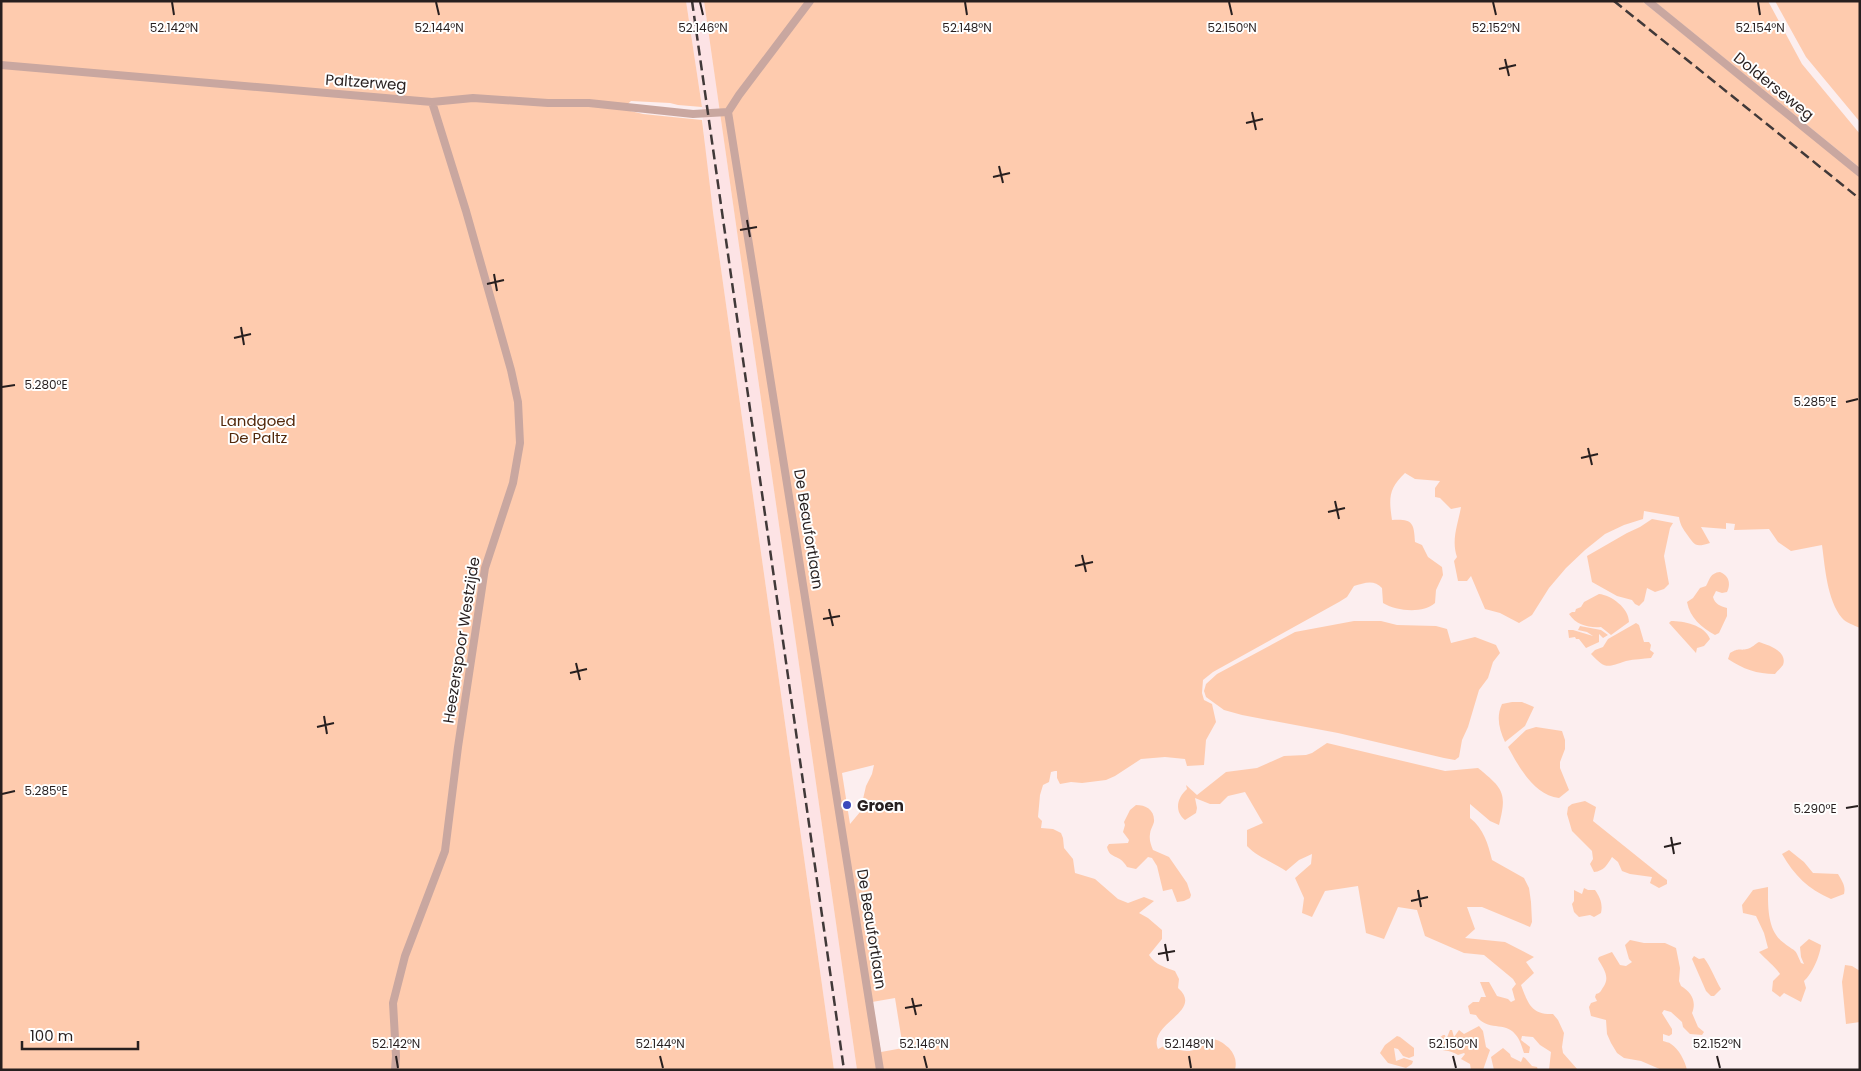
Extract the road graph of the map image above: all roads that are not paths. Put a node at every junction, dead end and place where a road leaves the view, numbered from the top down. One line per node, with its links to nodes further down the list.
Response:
1 (810, 1): 5 (street)
2 (1648, 1): 6 (street, Dolderseweg)
3 (1, 65): 4 (street, Paltzerweg)
4 (432, 102): 5 (street, Paltzerweg); 7 (street, Heezerspoor Westzijde)
5 (728, 112): 8 (street, De Beaufortlaan)
6 (1860, 173)
7 (395, 1070)
8 (880, 1070)

